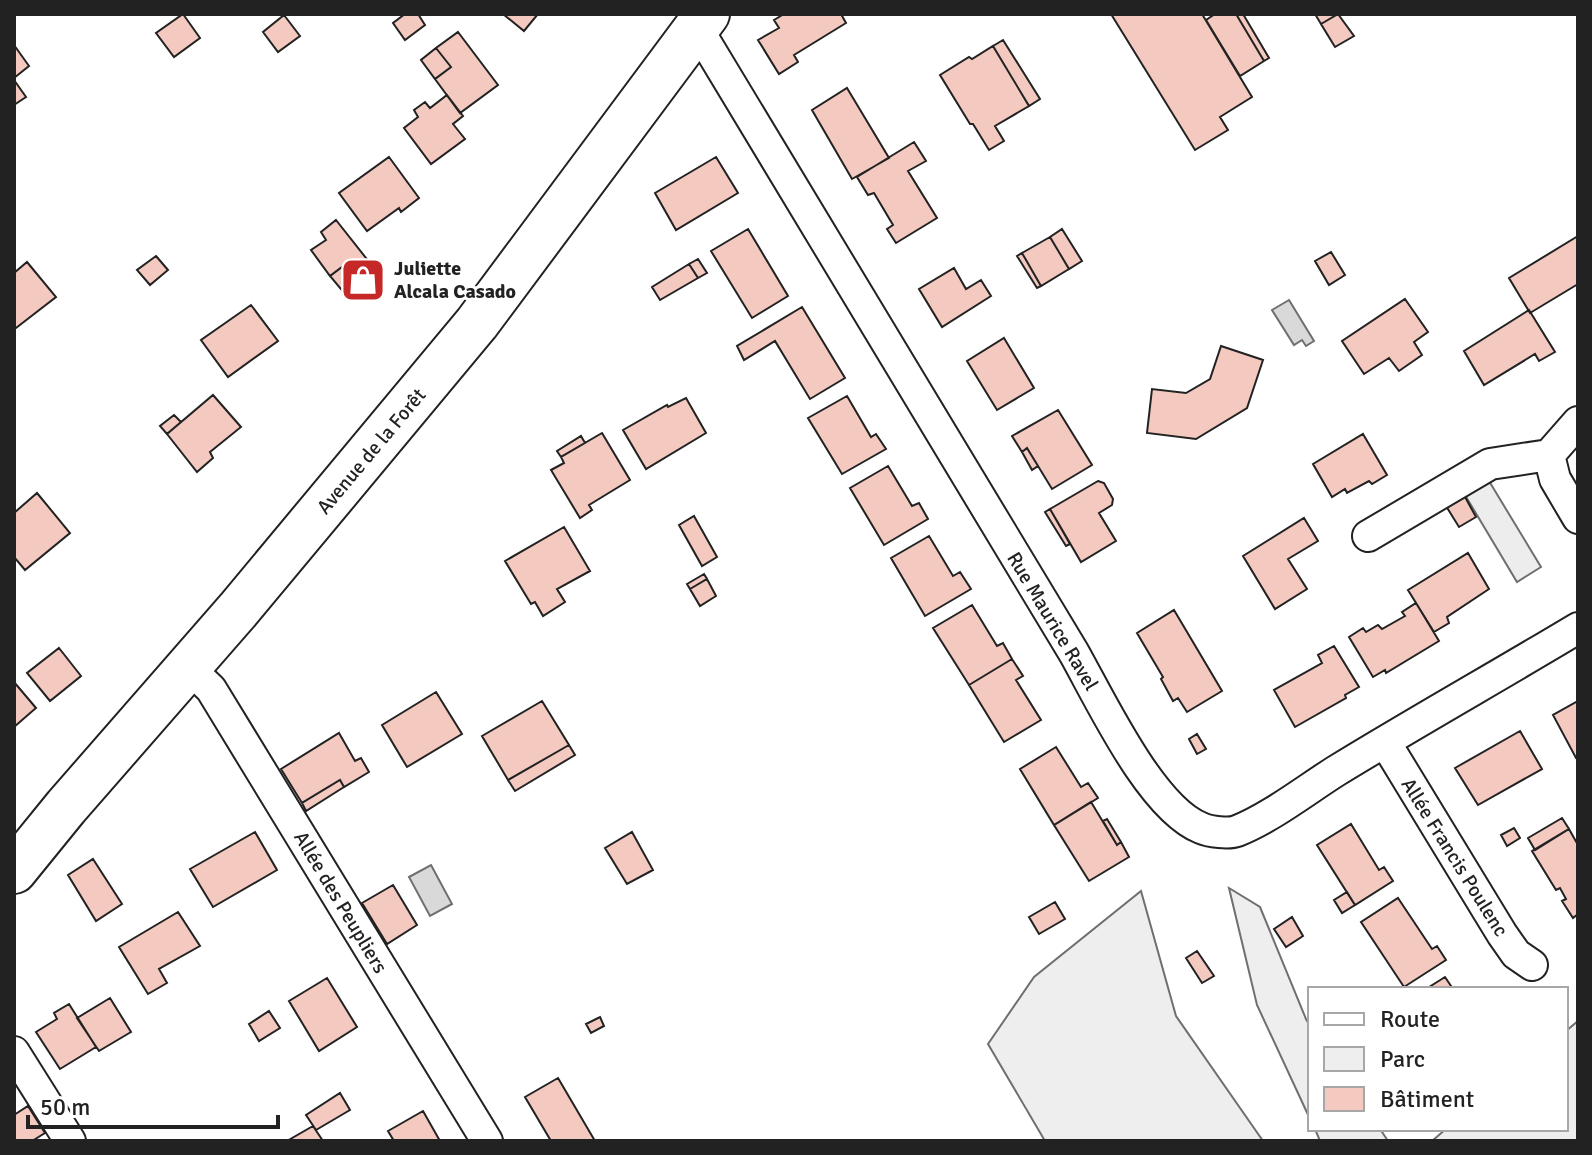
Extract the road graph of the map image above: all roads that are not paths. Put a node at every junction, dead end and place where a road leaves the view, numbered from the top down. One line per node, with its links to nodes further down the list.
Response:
1 (702, 21): 7 (main road, Avenue de la Forêt); 8 (street, Rue Maurice Ravel)
2 (1578, 422): 3 (street)
3 (1549, 455): 4 (street); 5 (street)
4 (1578, 518)
5 (1368, 536)
6 (1578, 628): 8 (street, Rue Maurice Ravel)
7 (189, 668): 9 (main road, Avenue de la Forêt); 13 (street, Allée des Peupliers)
8 (1385, 742): 10 (street, Allée Francis Poulenc)
9 (14, 871)
10 (1532, 965)
11 (14, 1052): 12 (street)
12 (70, 1141)
13 (487, 1141)

